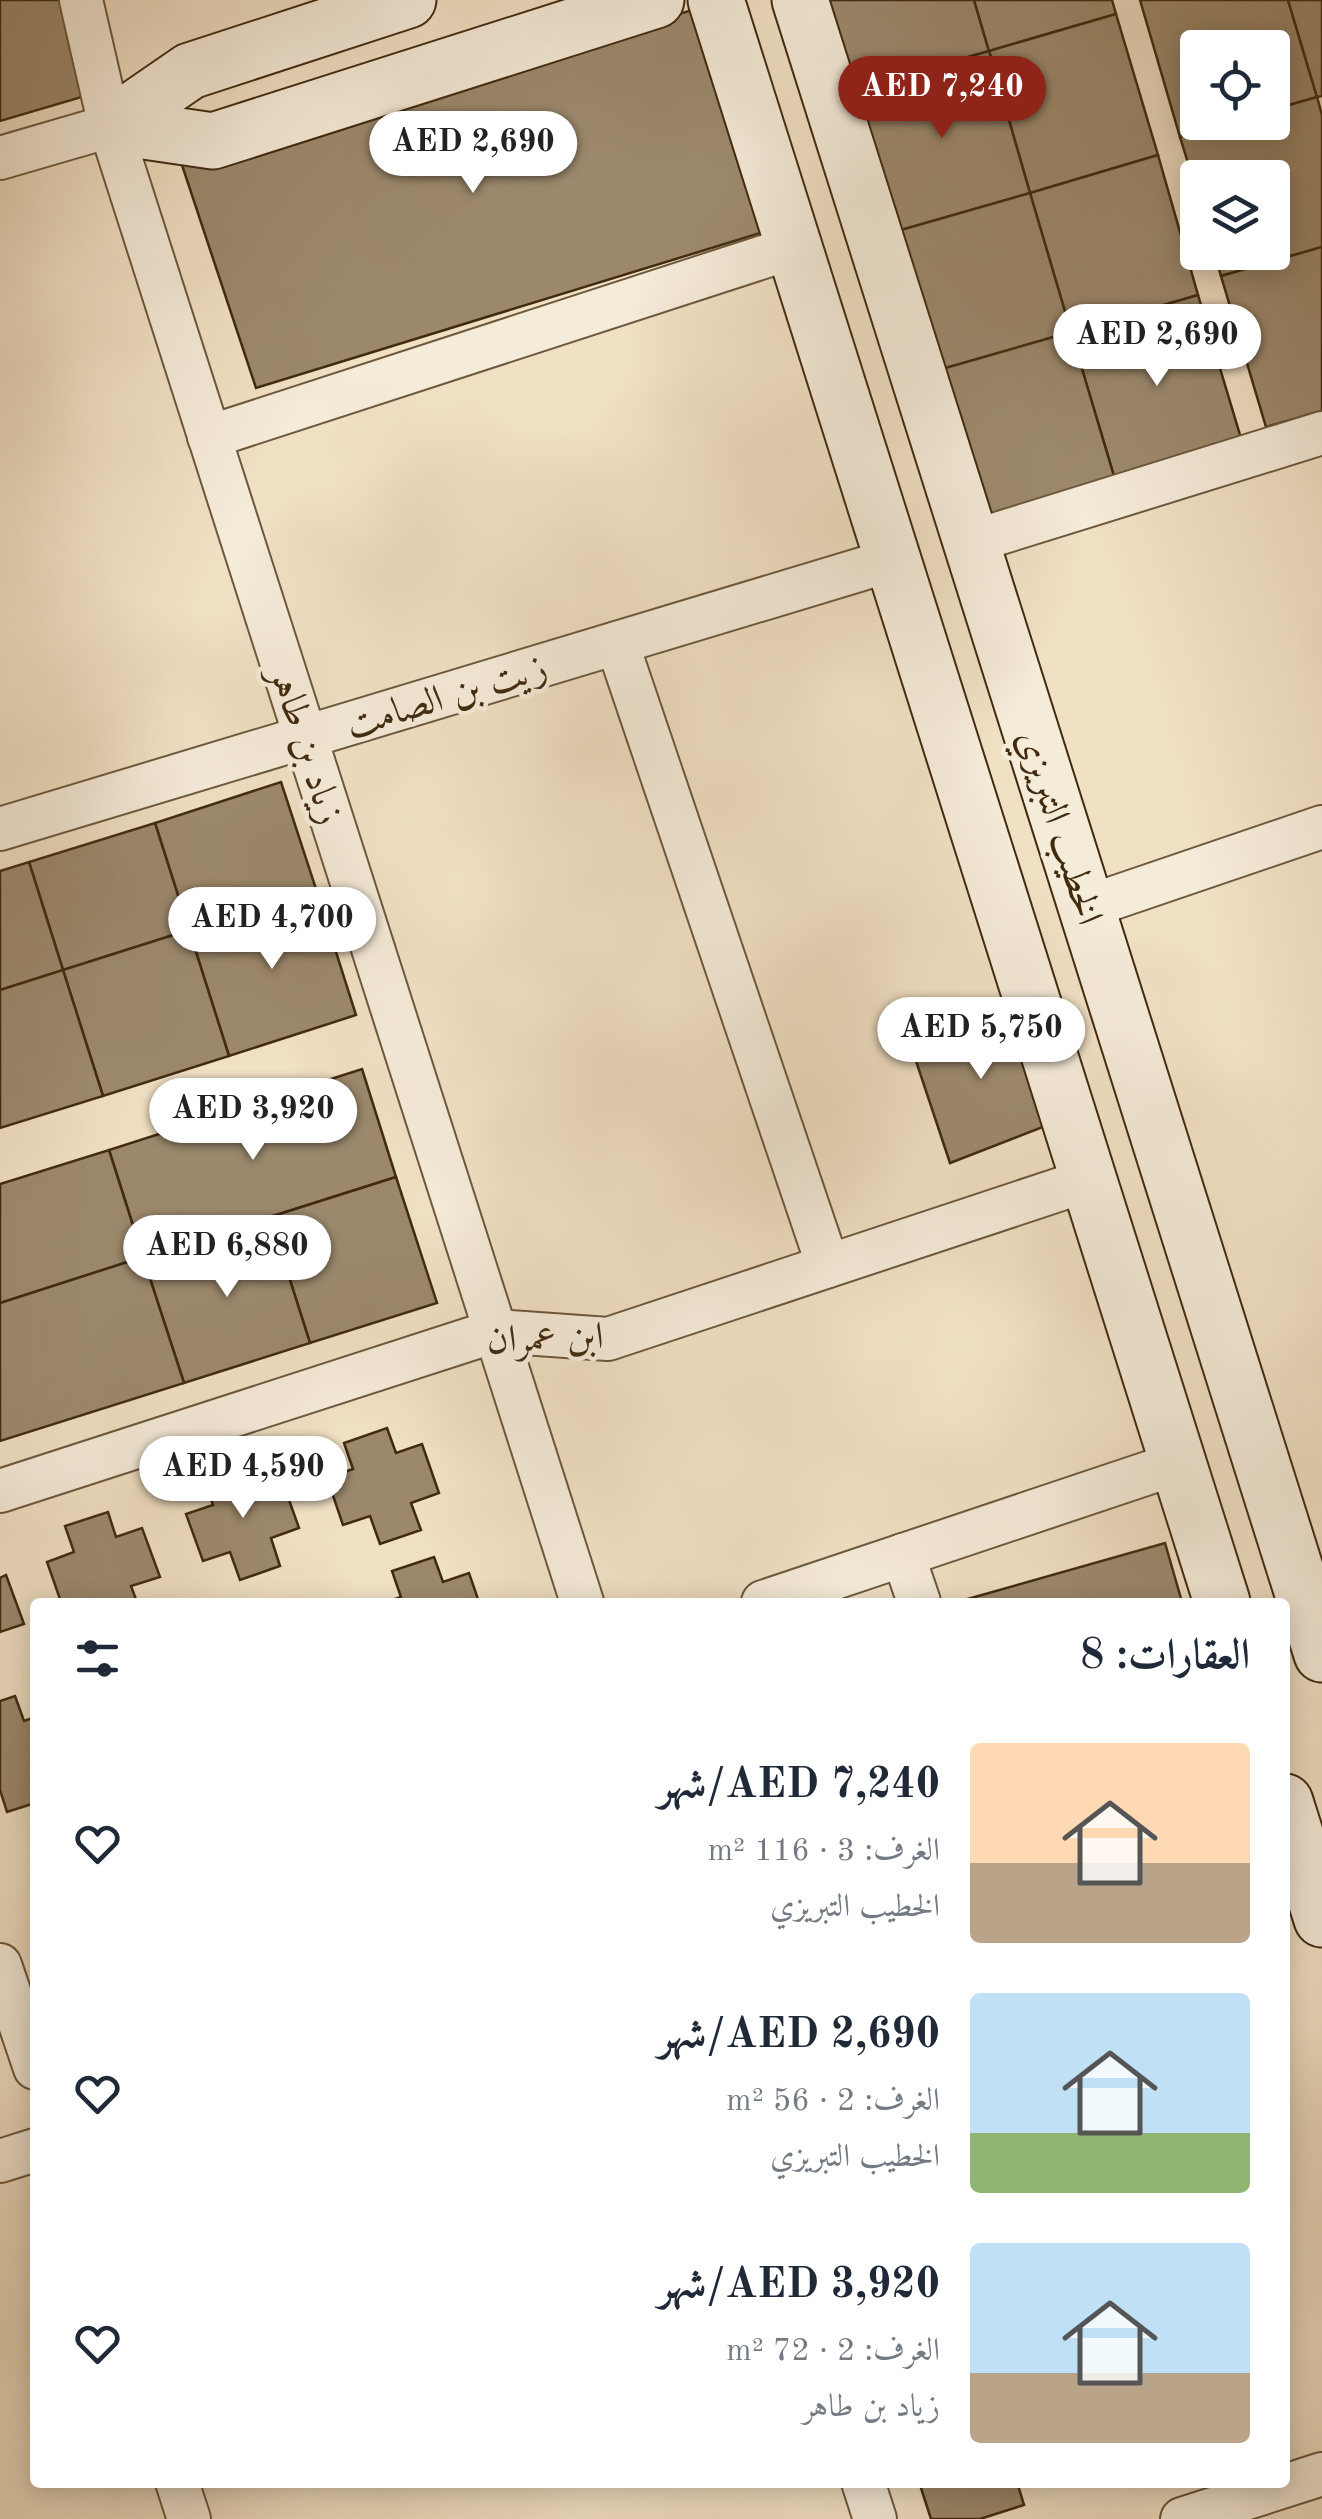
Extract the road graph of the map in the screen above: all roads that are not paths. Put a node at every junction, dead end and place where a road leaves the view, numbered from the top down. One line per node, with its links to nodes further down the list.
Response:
1 (81, 0): 6 (street, زياد بن طاهر)
2 (408, 0): 6 (street)
3 (656, 0): 6 (street)
4 (716, 0): 8 (street)
5 (800, 0): 11 (street, الخطيب التبريزي)
6 (110, 126): 7 (street); 10 (street, زياد بن طاهر)
7 (0, 158)
8 (794, 247): 10 (street); 12 (street)
9 (1322, 433): 11 (street)
10 (210, 437): 14 (street, زياد بن طاهر)
11 (971, 542): 17 (street, الخطيب التبريزي)
12 (892, 560): 13 (street, زيت بن الصامت); 18 (street)
13 (617, 643): 14 (street, زيت بن الصامت); 19 (street)
14 (306, 737): 16 (street, زيت بن الصامت); 20 (street, زياد بن طاهر)
15 (1322, 827): 17 (street)
16 (0, 829)
17 (1087, 908): 28 (street, الخطيب التبريزي)
18 (1088, 1180): 19 (street, ابن عمران); 21 (street)
19 (828, 1266): 20 (street, ابن عمران)
20 (495, 1331): 22 (street, ابن عمران); 24 (street, زياد بن طاهر)
21 (1178, 1464): 23 (street); 27 (street)
22 (0, 1491)
23 (903, 1556): 25 (street); 26 (street)
24 (581, 1598)
25 (774, 1598)
26 (918, 1598)
27 (1221, 1598)
28 (1322, 1654)
29 (1290, 1818): 30 (street)
30 (1322, 1919)
31 (0, 1965): 32 (street)
32 (30, 2053)
33 (30, 2152): 34 (street)
34 (0, 2161)
35 (1322, 2474): 36 (street)
36 (1290, 2482)
37 (179, 2488): 41 (street)
38 (865, 2488): 42 (street)
39 (1264, 2488): 40 (street)
40 (1202, 2503)
41 (189, 2519)
42 (875, 2519)

